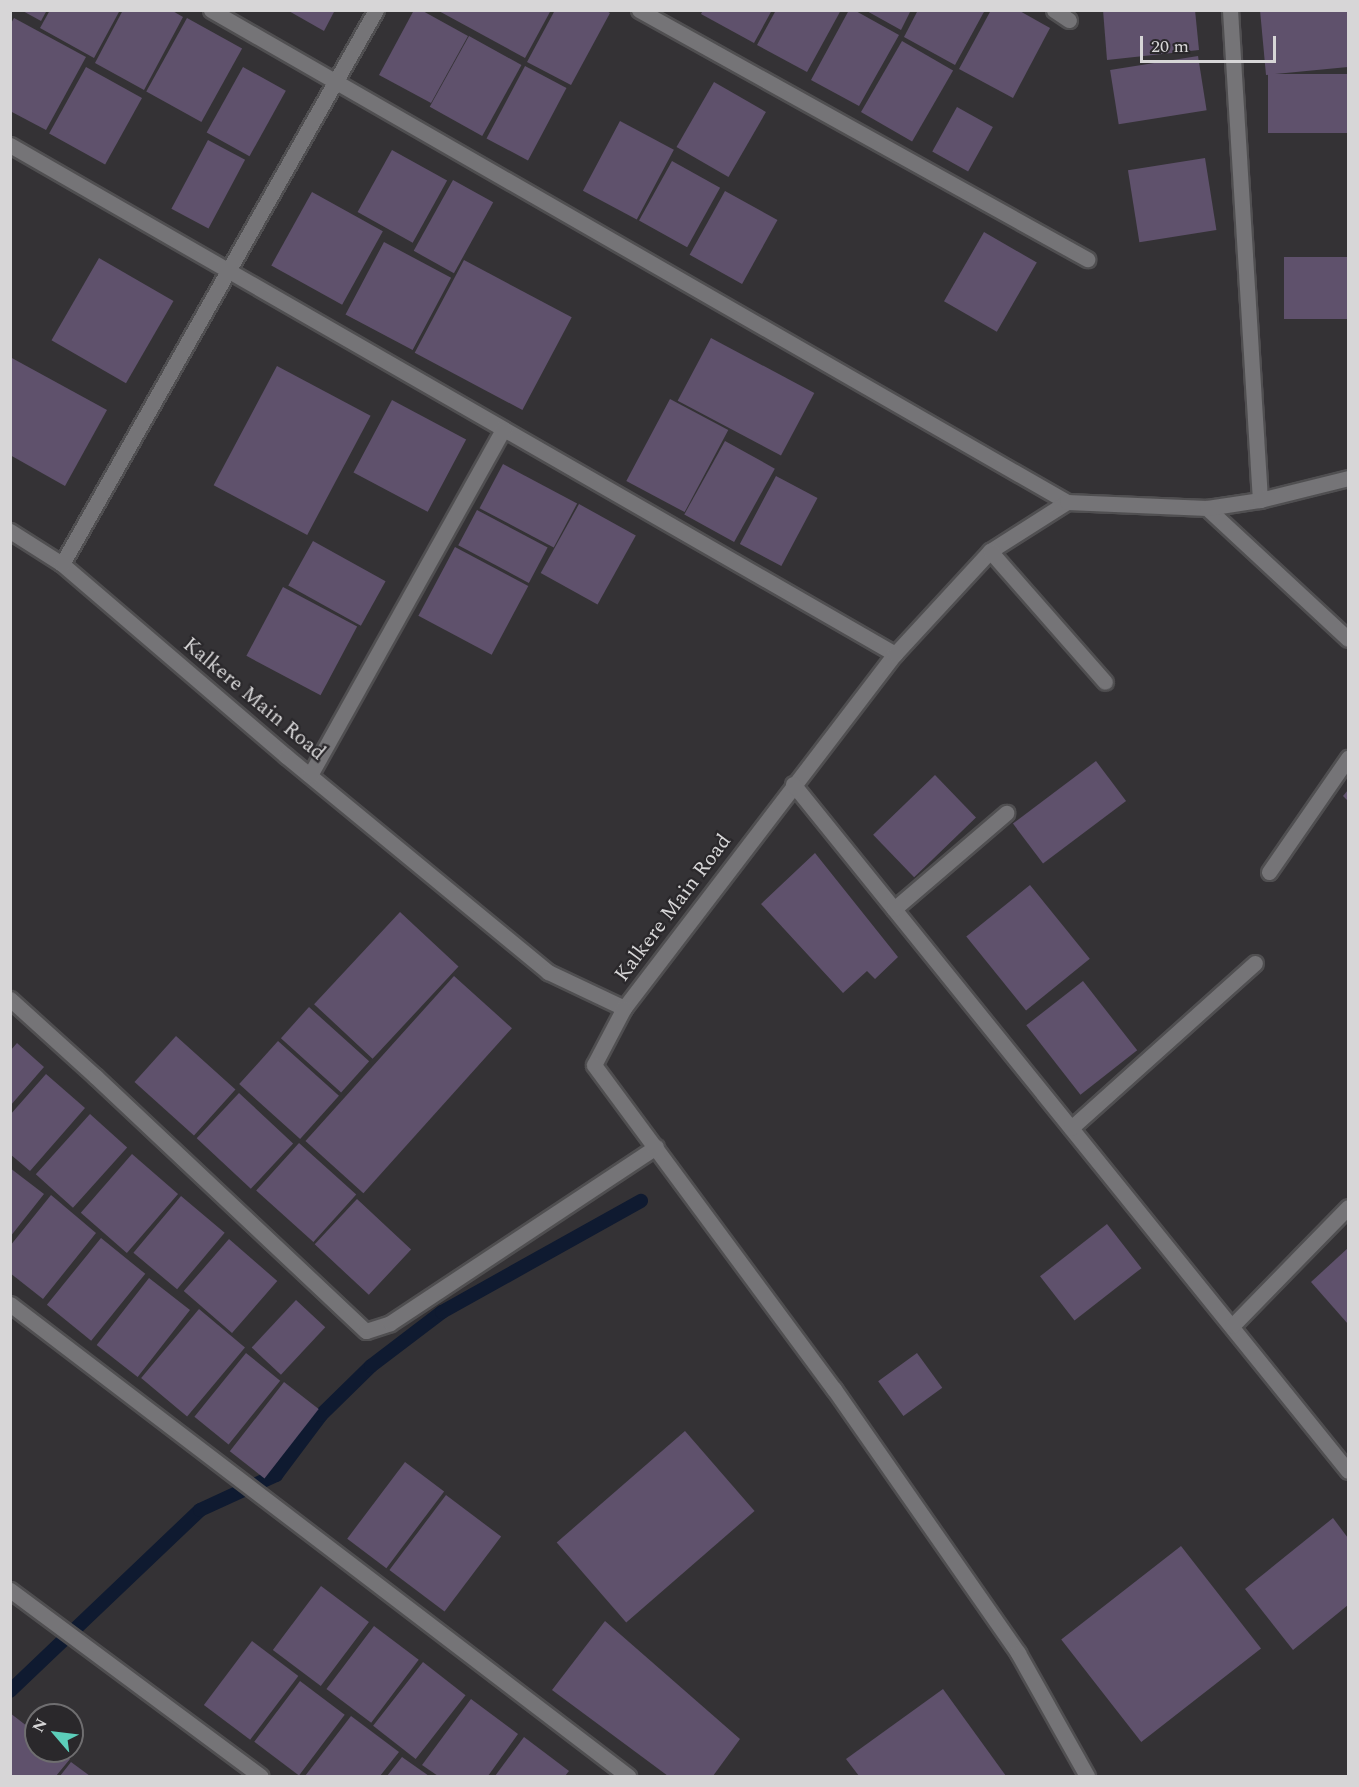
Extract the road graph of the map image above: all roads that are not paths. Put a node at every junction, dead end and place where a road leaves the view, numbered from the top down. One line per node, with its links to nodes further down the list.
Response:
1 (211, 10): 7 (street)
2 (376, 10): 7 (street)
3 (639, 10): 9 (street)
4 (1054, 10): 6 (street)
5 (1230, 10): 13 (street)
6 (1069, 20)
7 (335, 83): 10 (street); 14 (street)
8 (10, 146): 10 (street)
9 (1087, 259)
10 (228, 273): 11 (street); 18 (street)
11 (503, 429): 20 (street); 23 (street)
12 (1348, 478): 13 (street)
13 (1260, 500): 15 (street)
14 (1067, 502): 15 (street); 17 (street, Kalkere Main Road)
15 (1206, 508): 19 (street)
16 (10, 531): 18 (street, Kalkere Main Road)
17 (990, 551): 20 (street, Kalkere Main Road); 21 (street)
18 (63, 564): 23 (street, Kalkere Main Road)
19 (1348, 639)
20 (895, 654): 24 (street, Kalkere Main Road)
21 (1105, 682)
22 (1348, 758): 26 (street)
23 (310, 775): 30 (street, Kalkere Main Road)
24 (793, 784): 27 (street); 30 (street, Kalkere Main Road)
25 (1006, 813): 27 (street)
26 (1269, 872)
27 (894, 909): 31 (street)
28 (1255, 963): 31 (street)
29 (10, 999): 32 (street)
30 (624, 1008): 32 (street)
31 (1071, 1128): 35 (street)
32 (656, 1146): 40 (street)
33 (1348, 1207): 35 (street)
34 (10, 1304): 39 (street)
35 (1232, 1326): 36 (street)
36 (1348, 1471)
37 (10, 1590): 38 (street)
38 (260, 1776)
39 (628, 1776)
40 (1087, 1776)

